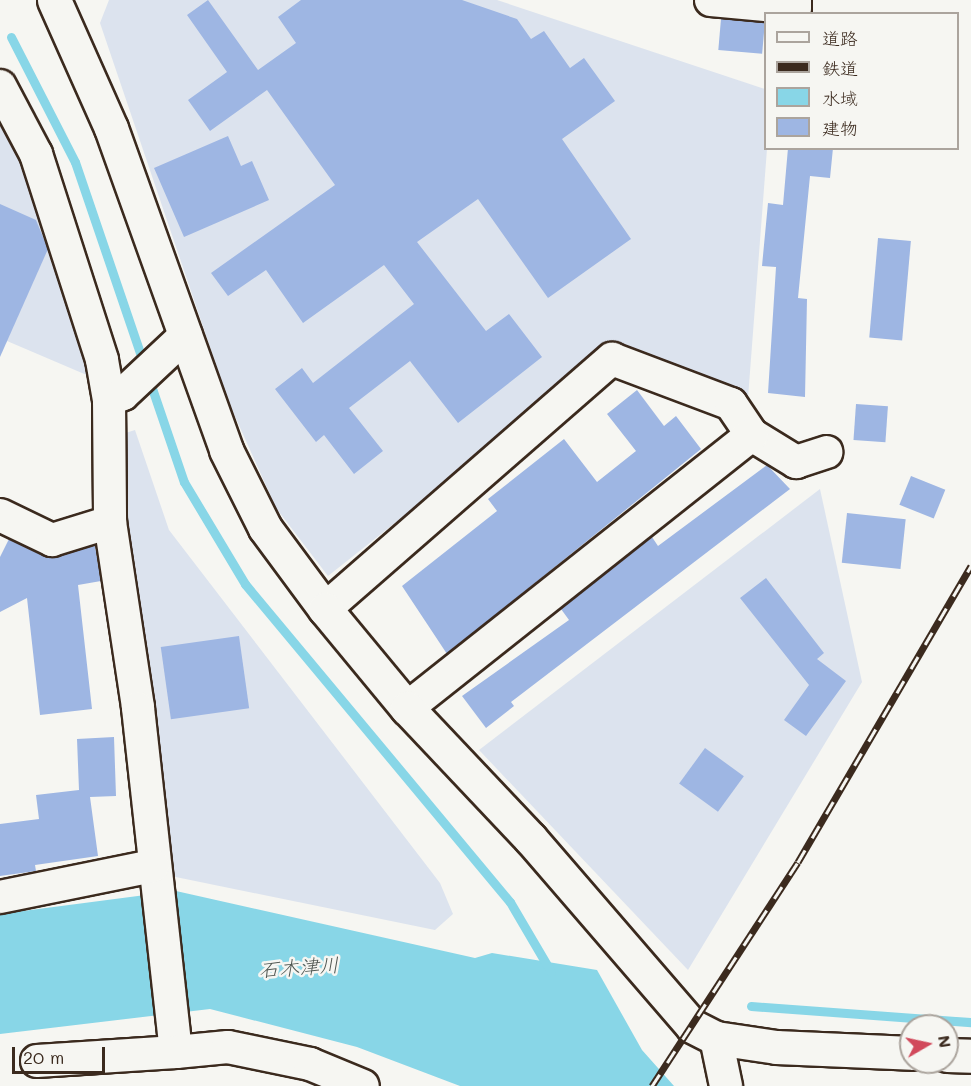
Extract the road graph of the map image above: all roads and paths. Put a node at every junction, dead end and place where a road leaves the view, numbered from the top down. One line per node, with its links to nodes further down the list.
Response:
1 (54, 0): 5 (street)
2 (711, 0): 3 (street)
3 (795, 0)
4 (0, 86): 6 (street)
5 (178, 342): 6 (street); 11 (street)
6 (116, 397): 10 (street)
7 (752, 435): 8 (street); 11 (street); 12 (street)
8 (826, 452)
9 (0, 515): 10 (street)
10 (111, 522): 13 (street)
11 (325, 609): 12 (street)
12 (406, 708): 16 (street)
13 (154, 872): 14 (street); 15 (street)
14 (0, 897)
15 (175, 1037): 18 (street); 19 (street)
16 (716, 1038): 17 (street); 20 (street)
17 (899, 1052)
18 (37, 1061)
19 (363, 1086)
20 (726, 1086)

